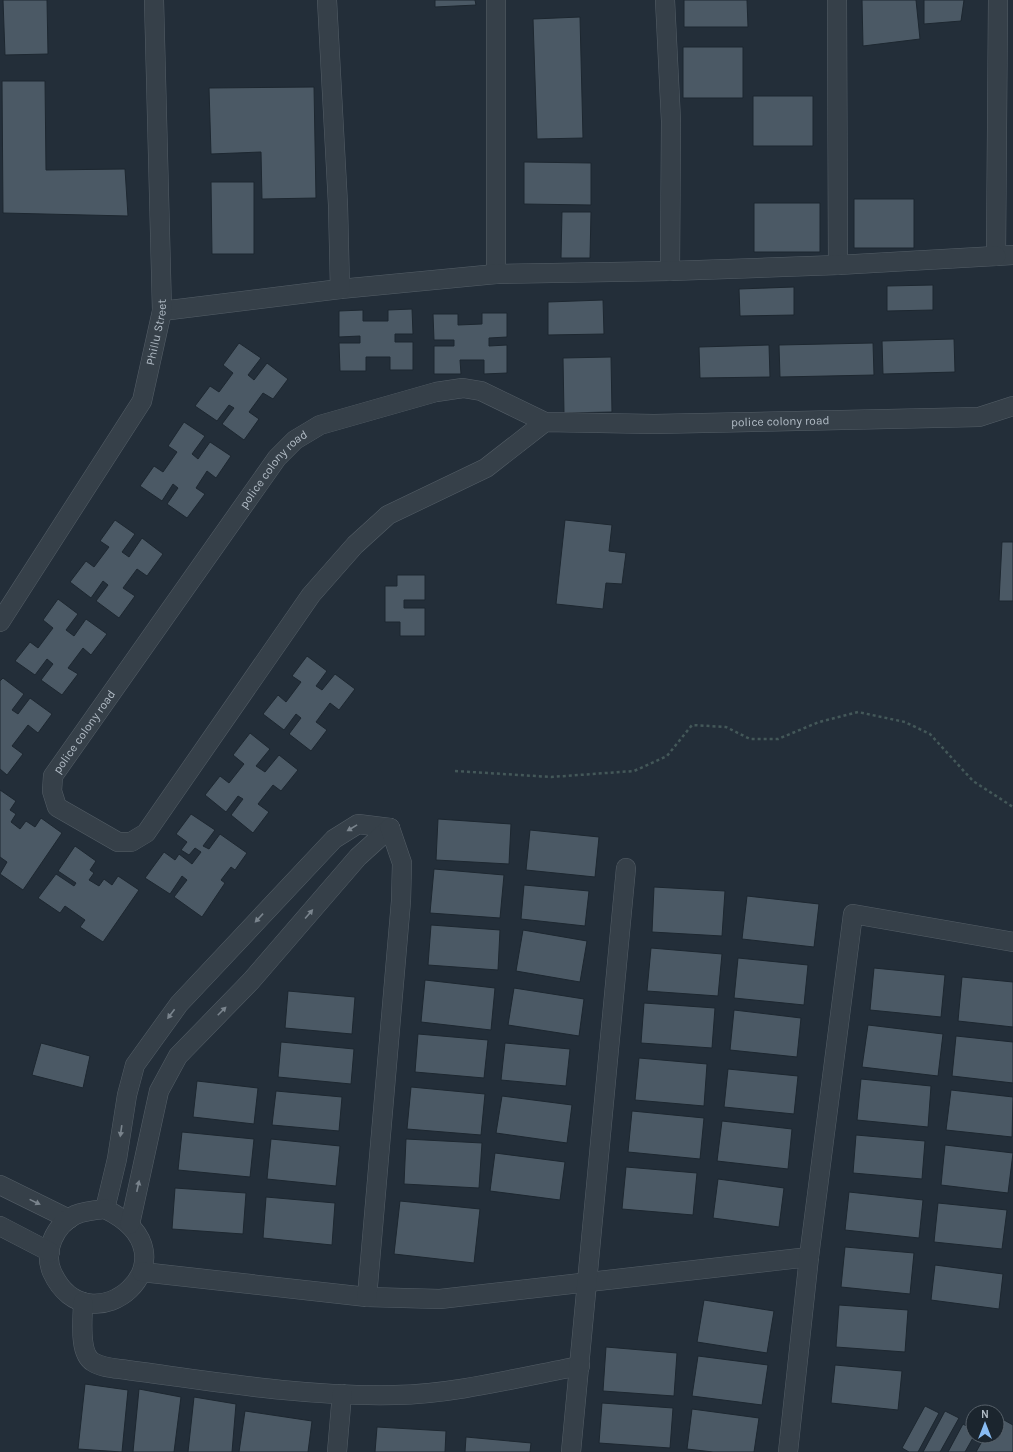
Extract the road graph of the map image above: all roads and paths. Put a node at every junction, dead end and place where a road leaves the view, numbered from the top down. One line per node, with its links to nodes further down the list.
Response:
1 (154, 0): 12 (street, Phillu Street)
2 (326, 0): 11 (street)
3 (496, 0): 10 (street)
4 (665, 0): 9 (street)
5 (836, 0): 8 (street)
6 (998, 0): 7 (street)
7 (1004, 255): 8 (street)
8 (838, 265): 9 (street)
9 (670, 271): 10 (street)
10 (496, 274): 11 (street)
11 (340, 288): 12 (street)
12 (162, 311): 15 (street, Phillu Street)
13 (1013, 406): 14 (street, police colony road)
14 (545, 422): 14 (street, police colony road)
15 (0, 622)
16 (455, 771): 17 (path)
17 (1013, 807)
18 (390, 828): 21 (street, one-way to 21); 22 (street, one-way to 18); 32 (street)
19 (626, 868): 31 (street)
20 (1013, 942): 29 (street)
21 (153, 1038): 22 (street); 24 (street, one-way to 24)
22 (178, 1056): 26 (street, one-way to 22)
23 (0, 1185): 25 (street, one-way to 25)
24 (105, 1209): 25 (street); 26 (street)
25 (69, 1220): 28 (street)
26 (130, 1224): 30 (street)
27 (0, 1226): 28 (street)
28 (50, 1252): 33 (street)
29 (809, 1257): 31 (street); 38 (street)
30 (142, 1272): 32 (street); 33 (street)
31 (588, 1282): 32 (street); 34 (street)
32 (367, 1297)
33 (82, 1302): 35 (street)
34 (580, 1366): 35 (street); 37 (street)
35 (342, 1394): 36 (street)
36 (337, 1452)
37 (572, 1452)
38 (788, 1452)

